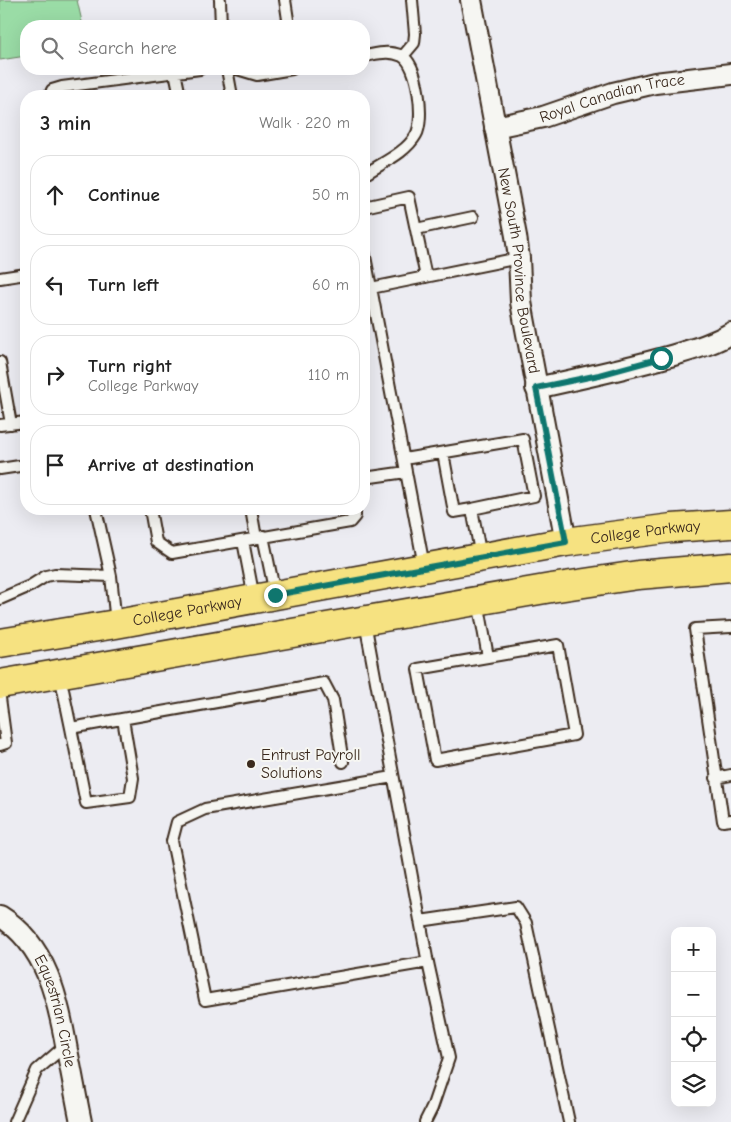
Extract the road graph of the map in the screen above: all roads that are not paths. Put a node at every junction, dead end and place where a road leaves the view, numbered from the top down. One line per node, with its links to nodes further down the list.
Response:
1 (220, 0): 5 (lane)
2 (285, 0): 6 (lane)
3 (412, 0): 8 (lane)
4 (471, 0): 16 (street, New South Province Boulevard)
5 (221, 20)
6 (288, 20)
7 (370, 55): 8 (lane)
8 (403, 56): 17 (lane)
9 (731, 74): 16 (street, Royal Canadian Trace)
10 (152, 75): 13 (lane)
11 (176, 75): 14 (lane)
12 (228, 75): 15 (lane)
13 (52, 90)
14 (179, 90)
15 (231, 90)
16 (495, 127): 21 (street, New South Province Boulevard)
17 (370, 170)
18 (370, 206): 20 (lane)
19 (473, 217): 20 (lane)
20 (416, 230): 23 (lane)
21 (519, 258): 23 (lane); 29 (street, New South Province Boulevard)
22 (20, 275): 24 (lane)
23 (426, 277): 26 (lane)
24 (0, 278)
25 (370, 283): 26 (lane)
26 (371, 288): 34 (lane)
27 (731, 333): 29 (street)
28 (0, 362): 31 (lane)
29 (536, 388): 47 (street, New South Province Boulevard)
30 (20, 423): 31 (lane)
31 (11, 424): 32 (lane)
32 (0, 425)
33 (443, 453): 34 (lane); 39 (lane); 39 (lane)
34 (404, 460): 37 (lane)
35 (20, 466): 36 (lane)
36 (0, 469)
37 (406, 472): 38 (lane); 49 (lane)
38 (370, 477)
39 (472, 509): 48 (lane)
40 (97, 515): 51 (lane)
41 (151, 515): 46 (lane)
42 (253, 515): 45 (lane)
43 (356, 515): 45 (lane)
44 (731, 524): 47 (main road, College Parkway)
45 (259, 537): 46 (lane); 53 (lane)
46 (243, 541): 53 (lane)
47 (566, 542): 48 (main road, College Parkway)
48 (481, 557): 49 (main road, College Parkway)
49 (424, 567): 52 (main road, College Parkway); 56 (main road)
50 (731, 567): 55 (main road)
51 (111, 576): 54 (lane); 58 (lane)
52 (356, 580): 53 (main road, College Parkway); 57 (main road)
53 (264, 597): 58 (main road, College Parkway)
54 (0, 599)
55 (478, 600): 56 (main road); 61 (lane)
56 (430, 609): 57 (main road)
57 (364, 621): 62 (main road); 70 (lane)
58 (116, 624): 60 (main road, College Parkway)
59 (731, 627): 71 (lane)
60 (0, 643)
61 (488, 657): 61 (lane)
62 (60, 674): 63 (main road); 66 (lane)
63 (0, 684)
64 (0, 698): 67 (lane)
65 (122, 719): 66 (lane); 66 (lane); 68 (lane)
66 (71, 728)
67 (0, 745)
68 (343, 762)
69 (731, 775): 71 (lane)
70 (393, 777): 74 (lane); 75 (lane)
71 (716, 778): 72 (lane)
72 (727, 820)
73 (0, 916): 76 (street, Equestrian Circle)
74 (420, 921): 75 (lane); 80 (lane)
75 (428, 962): 79 (lane)
76 (66, 1045): 77 (lane); 78 (street, Equestrian Circle)
77 (14, 1122)
78 (81, 1122)
79 (425, 1122)
80 (569, 1122)

